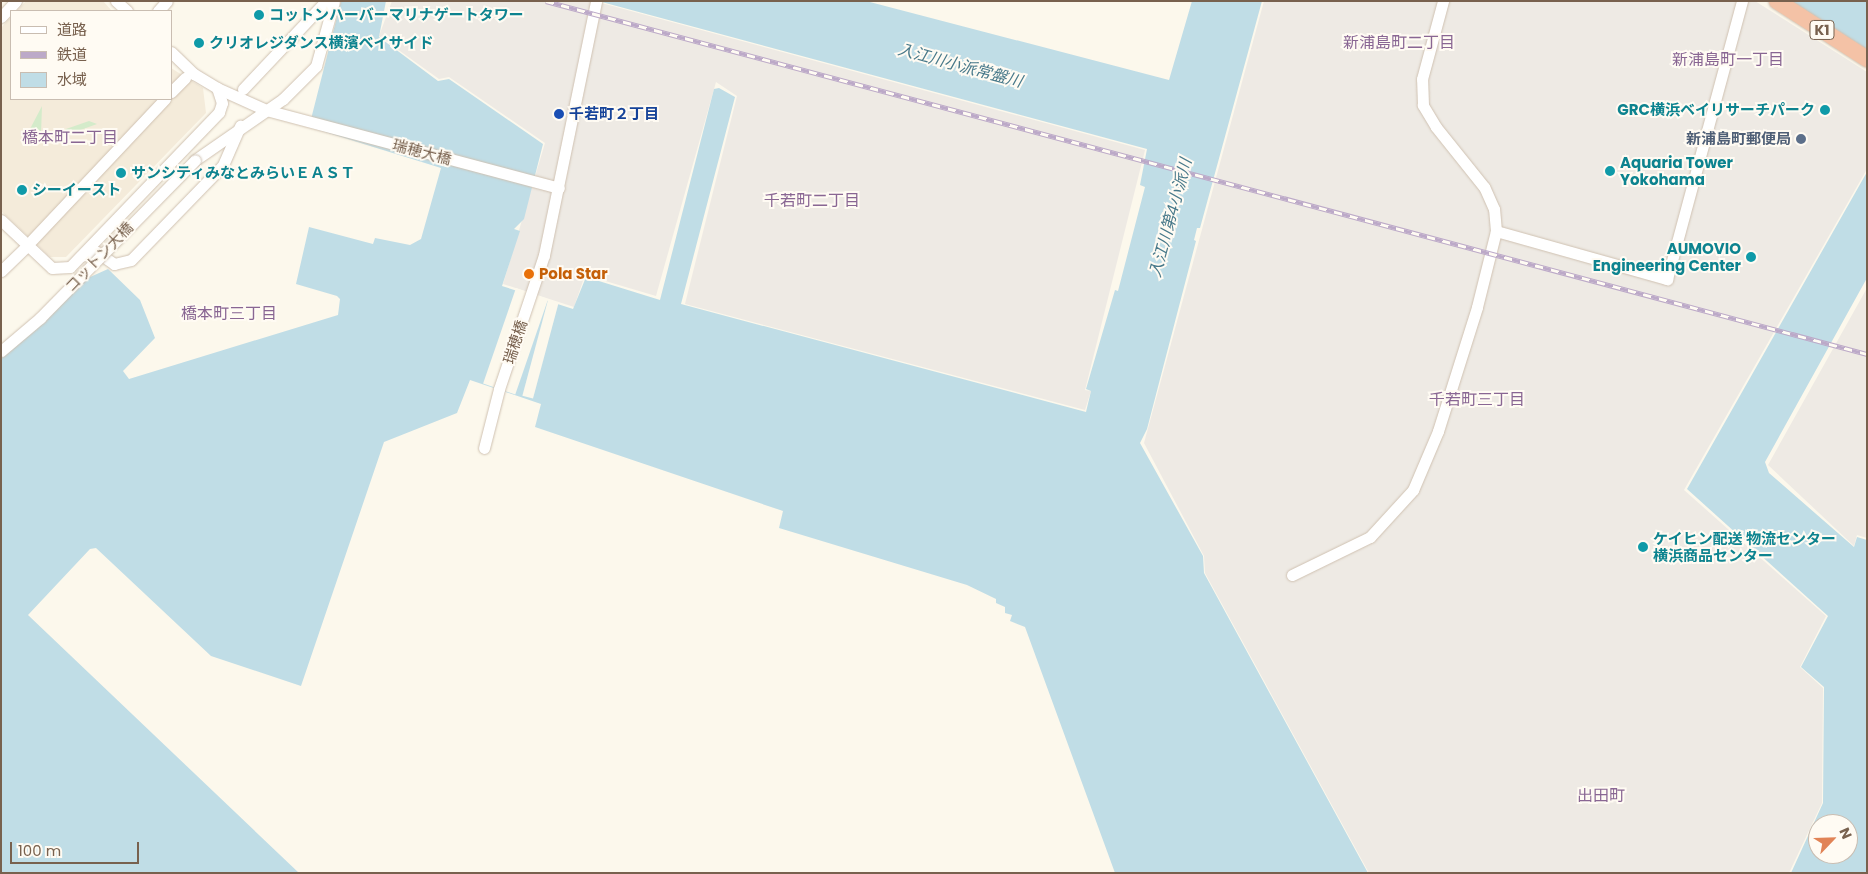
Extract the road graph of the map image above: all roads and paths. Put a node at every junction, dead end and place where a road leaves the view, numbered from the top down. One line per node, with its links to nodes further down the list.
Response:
1 (16, 1): 11 (street)
2 (116, 1): 10 (street)
3 (334, 1): 20 (street, コットン大橋)
4 (596, 1): 22 (street, 瑞穂橋)
5 (1443, 1): 24 (street)
6 (1742, 1): 24 (street)
7 (1777, 1): 14 (highway, K1)
8 (1795, 1): 12 (highway, K1)
9 (325, 2): 17 (street)
10 (126, 10)
11 (1, 17)
12 (1867, 46)
13 (172, 53): 16 (street, 瑞穂大橋)
14 (1867, 58)
15 (185, 78): 18 (street)
16 (217, 88): 20 (street, 瑞穂大橋); 25 (street)
17 (243, 89)
18 (172, 91)
19 (164, 100): 26 (street)
20 (266, 110): 21 (street, コットン大橋); 22 (street, 瑞穂大橋)
21 (240, 126): 28 (street); 31 (street, コットン大橋, bridge)
22 (559, 188): 32 (street, 瑞穂橋)
23 (1, 220): 29 (street)
24 (1496, 231): 33 (street)
25 (99, 237): 28 (street); 29 (street)
26 (32, 240)
27 (24, 248): 30 (street)
28 (97, 252): 29 (street)
29 (81, 256)
30 (1, 271)
31 (1, 351)
32 (484, 448)
33 (1292, 575)

